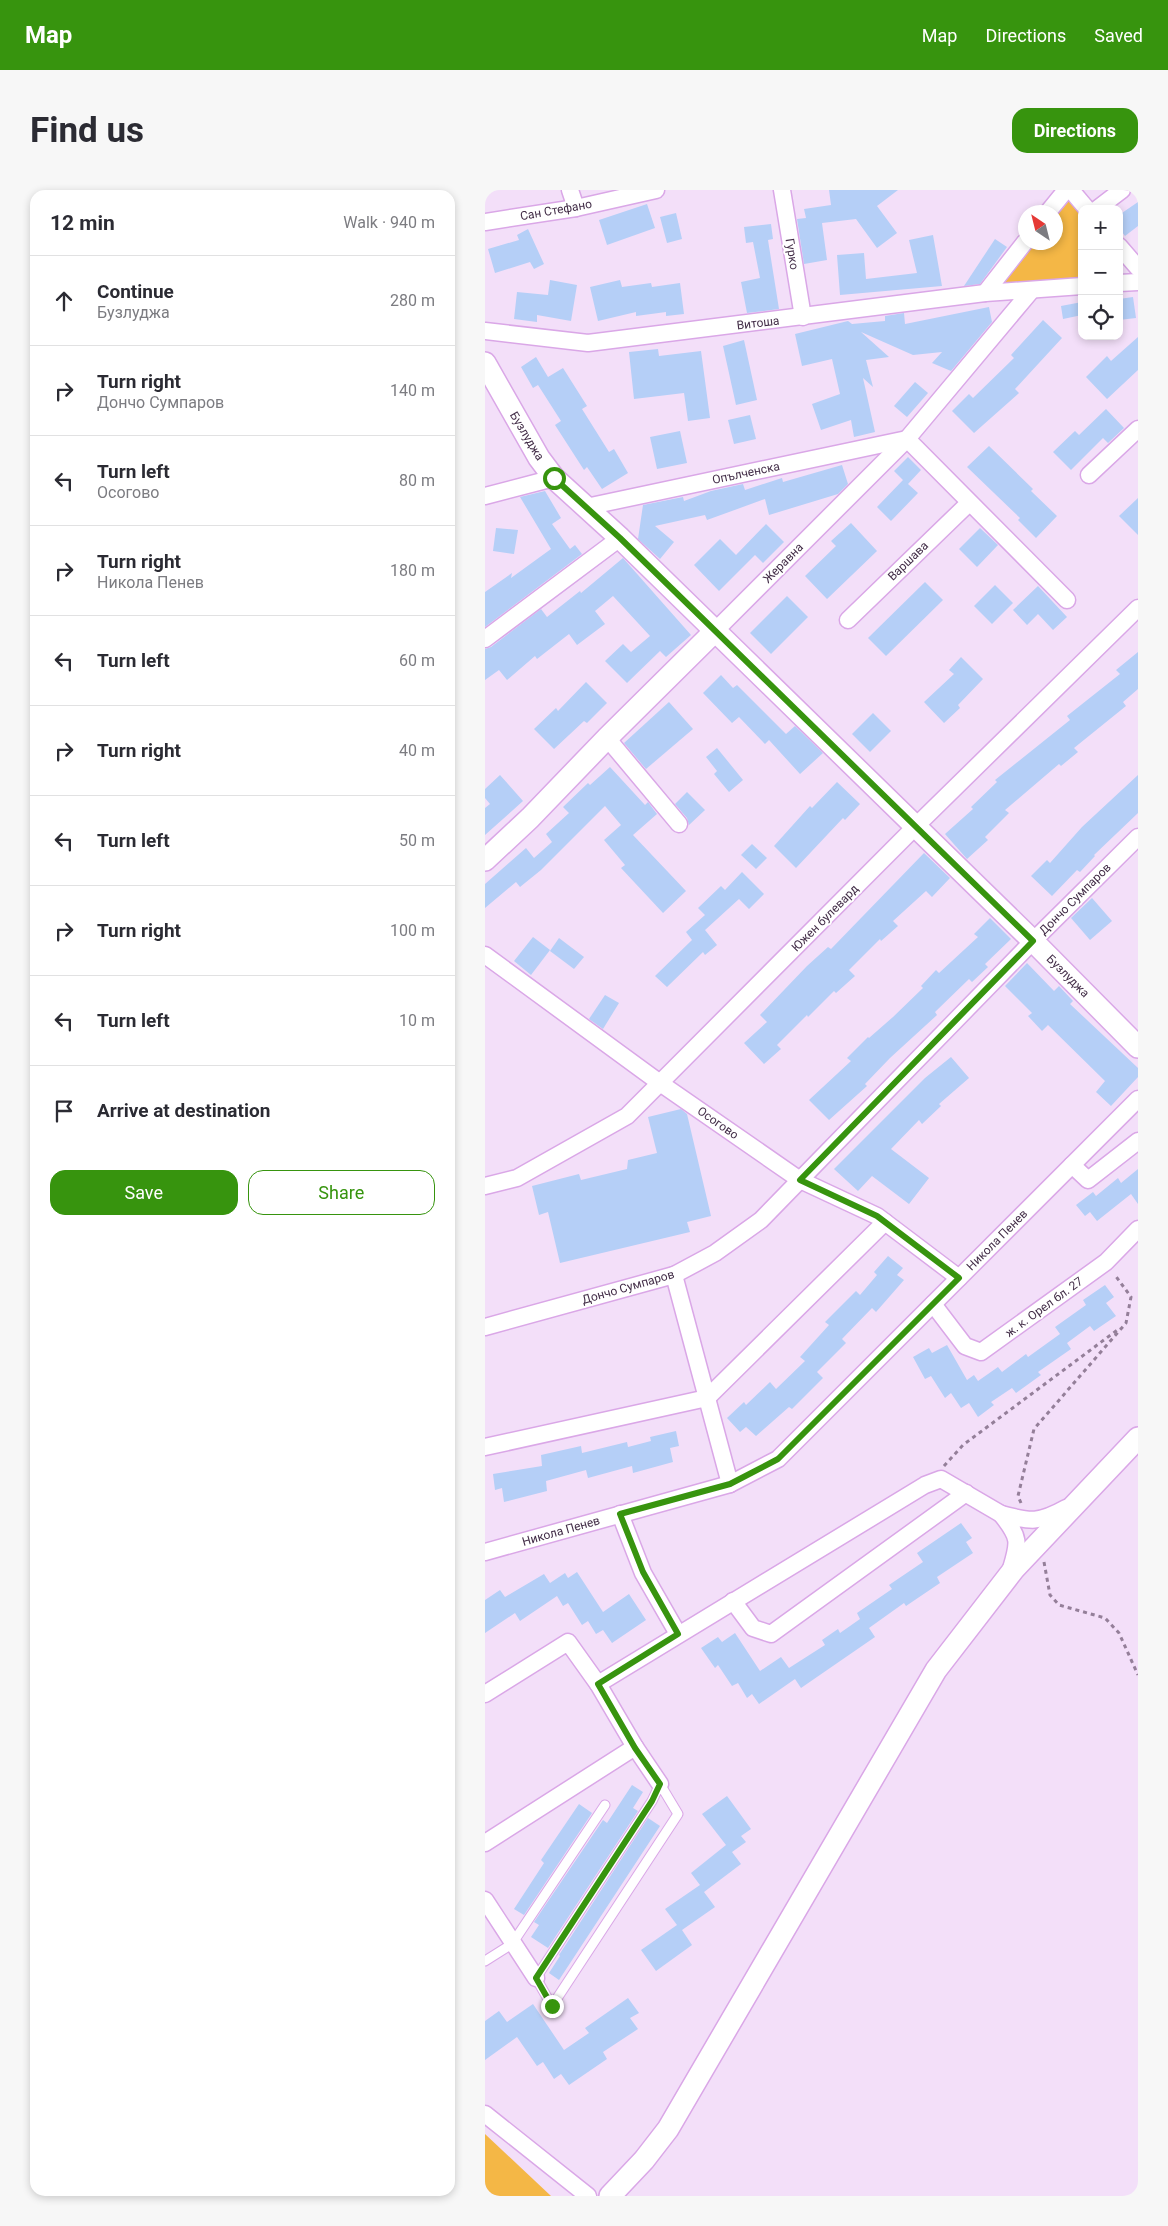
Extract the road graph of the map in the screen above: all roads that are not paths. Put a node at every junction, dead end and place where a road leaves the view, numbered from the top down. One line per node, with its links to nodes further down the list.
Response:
1 (570, 190): 10 (street)
2 (656, 190): 10 (street, Сан Стефано)
3 (782, 190): 20 (street, Гурко)
4 (1066, 190): 7 (street)
5 (1071, 190): 8 (street)
6 (1122, 190): 9 (street)
7 (1054, 205)
8 (1084, 205)
9 (1102, 205)
10 (576, 208): 11 (street, Сан Стефано)
11 (485, 222)
12 (1019, 250): 19 (street)
13 (1122, 250): 14 (street)
14 (1138, 268)
15 (1138, 282): 16 (street)
16 (1123, 283)
17 (1078, 286): 18 (street)
18 (1031, 291): 19 (street, Витоша); 24 (street, Жеравна)
19 (985, 293): 20 (street, Витоша)
20 (803, 317): 21 (street, Витоша)
21 (485, 331)
22 (485, 363): 26 (street, Бузлуджа)
23 (1138, 429): 25 (street)
24 (907, 439): 28 (street); 29 (street, Опълченска); 34 (street, Жеравна)
25 (1089, 475)
26 (554, 478): 27 (street); 29 (street, Бузлуджа)
27 (485, 496)
28 (969, 503): 31 (street); 33 (street, Варшава)
29 (586, 507): 30 (street, Бузлуджа)
30 (620, 538): 34 (street, Бузлуджа); 35 (street)
31 (1067, 600)
32 (1138, 608): 38 (street, Южен булевард)
33 (848, 620)
34 (715, 631): 36 (street, Жеравна); 38 (street, Бузлуджа)
35 (485, 639)
36 (607, 738): 37 (street); 40 (street, Жеравна)
37 (679, 824)
38 (915, 827): 41 (street, Бузлуджа); 44 (street, Южен булевард)
39 (1138, 837): 41 (street, Дончо Сумпаров)
40 (485, 860)
41 (1033, 941): 43 (street, Бузлуджа); 48 (street, Дончо Сумпаров)
42 (485, 955): 44 (street, Осогово)
43 (1138, 1047)
44 (660, 1083): 48 (street, Осогово); 49 (street, Южен булевард)
45 (1138, 1099): 47 (street, Никола Пенев)
46 (1138, 1141): 47 (street)
47 (1072, 1165): 53 (street, Никола Пенев)
48 (800, 1180): 50 (street, Осогово); 52 (street, Дончо Сумпаров)
49 (485, 1186)
50 (885, 1222): 53 (street, Осогово); 56 (street)
51 (1138, 1229): 54 (street, ж. к. Орел бл. 27)
52 (674, 1275): 55 (street, Дончо Сумпаров); 56 (street)
53 (959, 1278): 54 (street, Никола Пенев)
54 (933, 1304): 59 (street, Никола Пенев)
55 (485, 1327)
56 (707, 1398): 58 (street); 59 (street)
57 (1138, 1438): 61 (street)
58 (485, 1447)
59 (730, 1484): 62 (street, Никола Пенев)
60 (965, 1492): 63 (street); 66 (street); 66 (street)
61 (1079, 1500): 63 (street); 65 (street)
62 (620, 1514): 64 (street, Никола Пенев); 67 (street)
63 (1001, 1514): 65 (street)
64 (485, 1552)
65 (1008, 1576): 80 (street)
66 (733, 1601): 67 (street)
67 (678, 1634): 68 (street)
68 (598, 1684): 69 (street); 70 (street)
69 (485, 1694)
70 (635, 1748): 71 (street); 73 (street)
71 (660, 1784): 77 (lane); 77 (lane)
72 (605, 1805): 75 (lane)
73 (485, 1843)
74 (486, 1904): 75 (street)
75 (512, 1944): 76 (lane); 77 (street)
76 (485, 1960)
77 (536, 1978)
78 (485, 2114): 79 (street)
79 (588, 2196)
80 (610, 2196)

